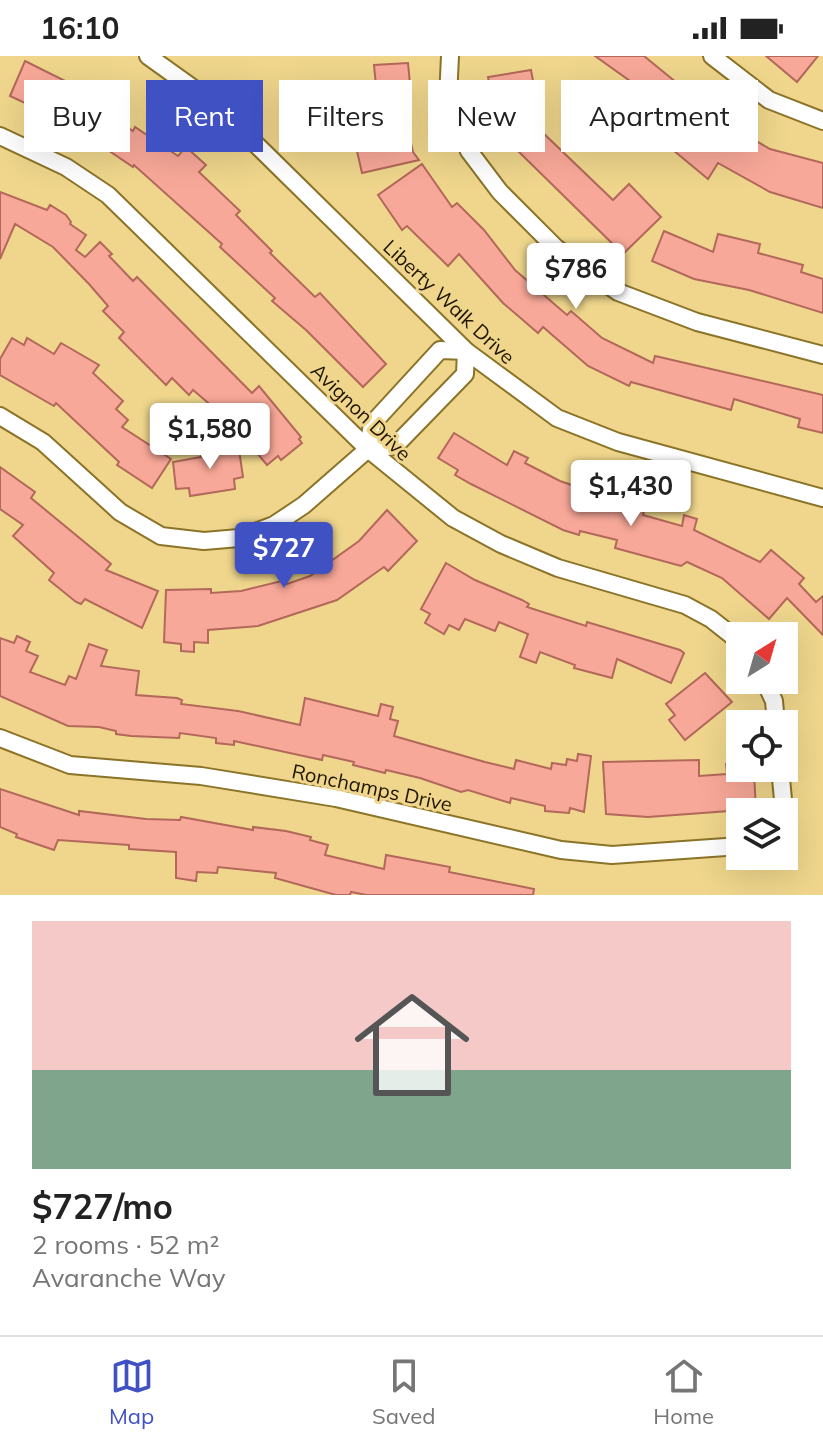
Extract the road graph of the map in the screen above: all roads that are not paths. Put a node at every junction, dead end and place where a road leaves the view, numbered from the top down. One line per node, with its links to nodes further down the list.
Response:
1 (150, 56): 6 (street, Liberty Walk Drive)
2 (450, 56): 7 (street)
3 (712, 56): 4 (street)
4 (823, 121)
5 (0, 136): 9 (street, Avignon Drive)
6 (466, 351): 9 (street); 9 (street); 10 (street, Liberty Walk Drive)
7 (823, 355)
8 (0, 416): 9 (street)
9 (368, 449): 11 (street, Avignon Drive)
10 (823, 498)
11 (726, 631)
12 (0, 738): 13 (street, Ronchamps Drive)
13 (726, 847)

